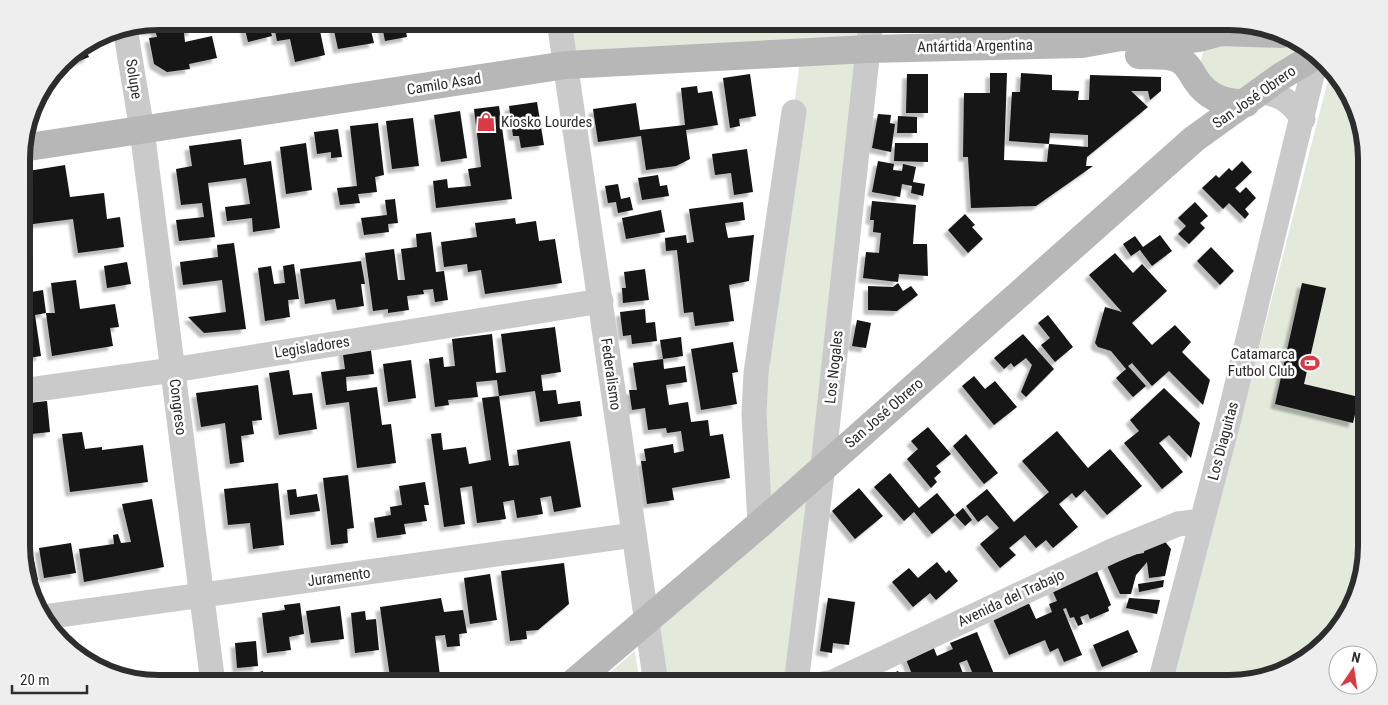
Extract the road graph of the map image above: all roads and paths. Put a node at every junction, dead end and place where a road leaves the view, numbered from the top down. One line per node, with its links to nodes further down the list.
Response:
1 (560, 30): 9 (street, Federalismo)
2 (870, 30): 7 (street, Los Nogales)
3 (1203, 30): 6 (street, Antártida Argentina)
4 (1211, 30): 11 (street)
5 (127, 34): 15 (street, Solupe)
6 (1082, 44): 7 (street, Antártida Argentina); 11 (street, Antártida Argentina)
7 (868, 49): 9 (street, Camilo Asad); 21 (street, Los Nogales)
8 (1310, 59): 12 (street, San José Obrero)
9 (566, 65): 15 (street, Camilo Asad); 18 (street, Federalismo)
10 (1317, 65): 14 (street, Los Diaguitas)
11 (1197, 78): 12 (street, Antártida Argentina); 16 (street, San José Obrero)
12 (1254, 97): 14 (street); 16 (street, San José Obrero)
13 (794, 112): 23 (street)
14 (1303, 119): 22 (street, Los Diaguitas)
15 (142, 130): 17 (street, Camilo Asad); 19 (street, Congreso)
16 (1194, 139): 21 (street, San José Obrero)
17 (30, 147)
18 (601, 301): 19 (street, Legisladores); 24 (street, Federalismo)
19 (173, 370): 20 (street, Legisladores); 25 (street, Congreso)
20 (30, 390)
21 (823, 466): 23 (street, San José Obrero); 31 (street, Los Nogales)
22 (1202, 521): 32 (street, Avenida del Trabajo); 33 (street, Los Diaguitas)
23 (760, 524): 27 (street, San José Obrero)
24 (634, 535): 25 (street, Juramento); 27 (street, Federalismo)
25 (201, 597): 26 (street, Juramento); 28 (street, Congreso)
26 (51, 616)
27 (648, 620): 29 (street, San José Obrero); 30 (street, Federalismo)
28 (212, 675)
29 (583, 675)
30 (655, 675)
31 (797, 675)
32 (848, 675)
33 (1162, 675)

